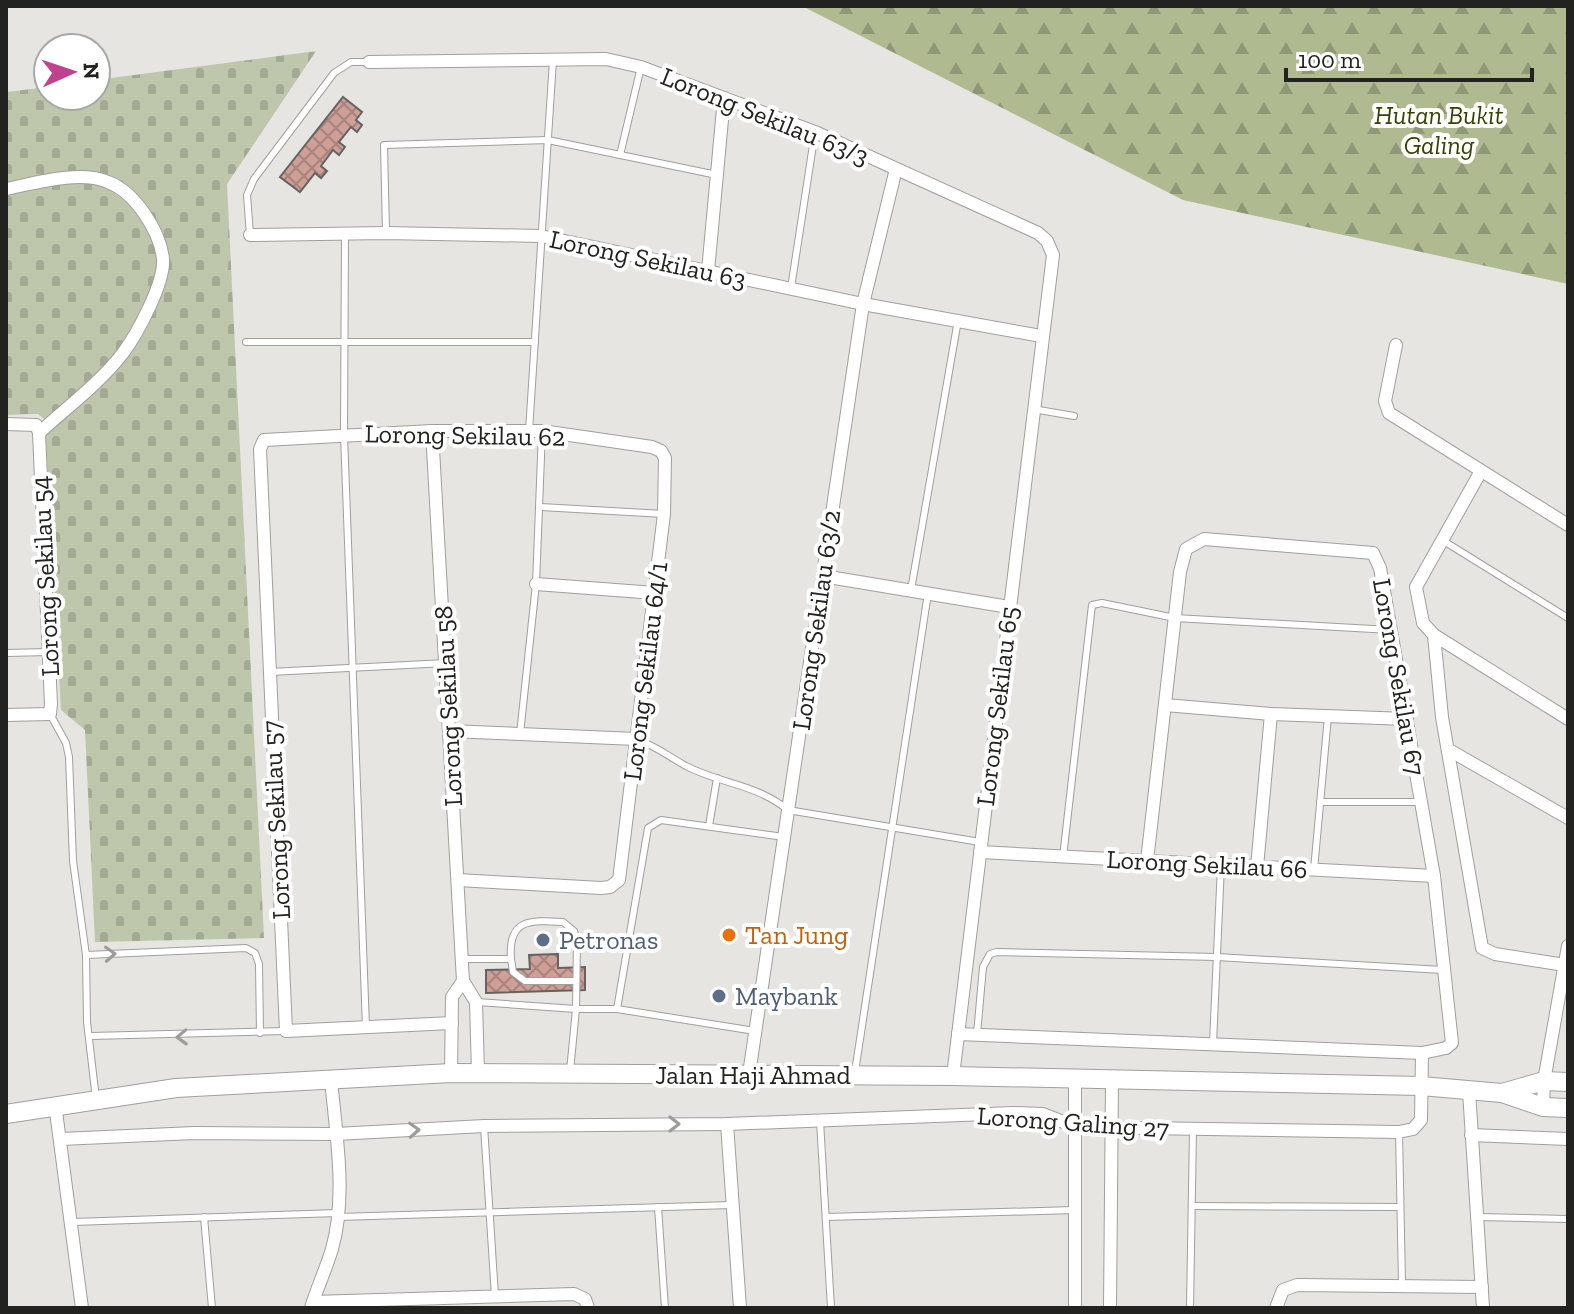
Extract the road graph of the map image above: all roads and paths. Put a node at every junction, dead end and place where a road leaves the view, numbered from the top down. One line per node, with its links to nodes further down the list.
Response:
1 (553, 60): 2 (street, Lorong Sekilau 63/3); 3 (street, Lorong Sekilau 63/3); 6 (lane)
2 (369, 62): 13 (lane)
3 (641, 67): 4 (street, Lorong Sekilau 63/3); 7 (lane)
4 (724, 98): 5 (street, Lorong Sekilau 63/3); 9 (street)
5 (815, 132): 8 (street, Lorong Sekilau 63/3); 16 (lane)
6 (548, 140): 7 (lane); 12 (lane); 14 (lane)
7 (620, 155): 9 (lane)
8 (896, 169): 17 (street, Lorong Sekilau 63/2); 19 (street, Lorong Sekilau 63/3)
9 (717, 175): 15 (street)
10 (6, 189): 29 (street)
11 (345, 233): 12 (street, Lorong Sekilau 63); 13 (street, Lorong Sekilau 63); 20 (lane)
12 (386, 233): 14 (street, Lorong Sekilau 63)
13 (250, 235)
14 (541, 236): 15 (street, Lorong Sekilau 63); 22 (lane)
15 (708, 271): 16 (street, Lorong Sekilau 63)
16 (791, 288): 17 (street, Lorong Sekilau 63)
17 (863, 304): 18 (street, Lorong Sekilau 63); 38 (street, Lorong Sekilau 63/2)
18 (958, 320): 19 (street, Lorong Sekilau 63); 40 (lane)
19 (1041, 336): 24 (street, Lorong Sekilau 65)
20 (343, 341): 21 (lane); 22 (lane); 30 (lane)
21 (246, 342)
22 (535, 342): 28 (lane)
23 (1396, 345): 33 (street)
24 (1033, 409): 25 (lane); 43 (street, Lorong Sekilau 65)
25 (1074, 416)
26 (6, 424): 29 (street)
27 (432, 431): 28 (street, Lorong Sekilau 62); 30 (street, Lorong Sekilau 62); 50 (street, Lorong Sekilau 58)
28 (536, 431): 32 (street, Lorong Sekilau 62); 34 (lane)
29 (39, 433): 48 (street, Lorong Sekilau 54)
30 (344, 435): 31 (street, Lorong Sekilau 62); 51 (lane)
31 (261, 443): 52 (street, Lorong Sekilau 57)
32 (665, 458): 35 (street, Lorong Sekilau 64/1)
33 (1481, 471): 36 (street); 37 (street)
34 (541, 507): 35 (lane); 39 (lane)
35 (664, 514): 41 (street, Lorong Sekilau 64/1)
36 (1568, 525)
37 (1442, 540): 45 (lane); 47 (street)
38 (823, 576): 40 (street); 67 (street, Lorong Sekilau 63/2)
39 (536, 584): 41 (street); 61 (lane)
40 (911, 590): 42 (street)
41 (655, 593): 62 (street, Lorong Sekilau 64/1)
42 (928, 593): 43 (street); 70 (lane)
43 (1009, 607): 72 (street, Lorong Sekilau 65)
44 (1175, 618): 46 (lane); 46 (street, Lorong Sekilau 67); 53 (street, Lorong Sekilau 67); 73 (lane)
45 (1568, 618)
46 (1391, 630): 58 (street, Lorong Sekilau 67)
47 (1434, 635): 59 (street); 63 (street)
48 (49, 652): 49 (lane); 54 (street, Lorong Sekilau 54)
49 (6, 653)
50 (446, 663): 51 (lane); 60 (street, Lorong Sekilau 58)
51 (350, 668): 52 (lane); 94 (lane)
52 (269, 672): 95 (street, Lorong Sekilau 57)
53 (1165, 705): 55 (street); 74 (street, Lorong Sekilau 67)
54 (50, 714): 56 (street, Lorong Sekilau 54); 81 (lane)
55 (1271, 714): 57 (street); 76 (street)
56 (6, 715)
57 (1328, 716): 58 (street); 65 (lane)
58 (1407, 719): 66 (street, Lorong Sekilau 67)
59 (1568, 719)
60 (449, 731): 61 (street); 79 (street, Lorong Sekilau 58)
61 (520, 734): 62 (street)
62 (636, 739): 64 (lane); 79 (street, Lorong Sekilau 64/1)
63 (1449, 750): 68 (street); 85 (street)
64 (717, 778): 67 (lane); 69 (lane)
65 (1320, 802): 66 (lane); 77 (lane)
66 (1421, 802): 78 (street, Lorong Sekilau 67)
67 (788, 810): 70 (lane); 71 (street, Lorong Sekilau 63/2)
68 (1568, 818)
69 (709, 826): 71 (lane); 92 (lane)
70 (893, 827): 72 (lane); 107 (lane)
71 (784, 837): 96 (street, Lorong Sekilau 63/2)
72 (980, 847): 73 (street, Lorong Sekilau 66); 98 (street, Lorong Sekilau 65)
73 (1063, 857): 74 (street, Lorong Sekilau 66)
74 (1147, 861): 75 (street, Lorong Sekilau 66)
75 (1221, 865): 76 (street, Lorong Sekilau 66); 82 (lane)
76 (1257, 867): 77 (street, Lorong Sekilau 66)
77 (1314, 870): 78 (street, Lorong Sekilau 66)
78 (1434, 876): 86 (street, Lorong Sekilau 67)
79 (458, 880): 83 (street, Lorong Sekilau 58)
80 (1568, 946): 85 (street)
81 (86, 955): 97 (lane, one-way to 97); 100 (lane)
82 (1217, 957): 86 (lane); 99 (lane); 101 (lane)
83 (462, 959): 84 (lane); 87 (street, Lorong Sekilau 58)
84 (511, 959): 88 (lane); 88 (lane)
85 (1565, 965): 90 (street)
86 (1444, 970): 102 (street, Lorong Sekilau 67)
87 (463, 981): 89 (street, Lorong Sekilau 58); 93 (street, Lorong Sekilau 58)
88 (576, 981): 91 (lane)
89 (476, 1002): 91 (lane); 104 (street)
90 (1563, 1004): 112 (street)
91 (576, 1009): 92 (lane); 105 (lane)
92 (617, 1009): 96 (lane)
93 (452, 1023): 94 (street); 103 (street, Lorong Sekilau 58)
94 (366, 1027): 95 (street)
95 (286, 1031): 97 (lane)
96 (755, 1031): 106 (street, Lorong Sekilau 63/2)
97 (260, 1033): 100 (lane, one-way to 100)
98 (958, 1034): 99 (street); 108 (street, Lorong Sekilau 65)
99 (977, 1034): 101 (street)
100 (91, 1036): 117 (lane)
101 (1213, 1043): 102 (street)
102 (1422, 1053): 114 (street)
103 (451, 1073): 104 (street, Jalan Haji Ahmad); 110 (street, Jalan Haji Ahmad)
104 (478, 1073): 105 (street, Jalan Haji Ahmad)
105 (570, 1074): 106 (street, Jalan Haji Ahmad)
106 (749, 1074): 107 (street, Jalan Haji Ahmad)
107 (854, 1076): 108 (street, Jalan Haji Ahmad)
108 (953, 1076): 109 (street, Jalan Haji Ahmad)
109 (1075, 1079): 111 (street, Jalan Haji Ahmad); 125 (street)
110 (331, 1080): 117 (street, Jalan Haji Ahmad); 129 (street)
111 (1112, 1080): 114 (street, Jalan Haji Ahmad); 126 (street)
112 (1544, 1081): 113 (street, Jalan Haji Ahmad); 116 (street, Jalan Haji Ahmad); 119 (street)
113 (1568, 1082)
114 (1421, 1086): 115 (street, Jalan Haji Ahmad); 128 (street)
115 (1469, 1091): 116 (street, Jalan Haji Ahmad); 130 (street)
116 (1502, 1093): 119 (street, Jalan Haji Ahmad)
117 (96, 1099): 118 (street, Jalan Haji Ahmad)
118 (55, 1104): 121 (street, Jalan Haji Ahmad); 131 (street)
119 (1543, 1107): 120 (street, Jalan Haji Ahmad)
120 (1568, 1108)
121 (6, 1114)
122 (820, 1118): 123 (street, Lorong Galing 27); 125 (street, Lorong Galing 27); 141 (lane)
123 (727, 1124): 124 (street, Jalan Haji Ahmad, one-way to 123); 133 (street)
124 (484, 1126): 129 (street, Jalan Haji Ahmad, one-way to 124); 138 (lane)
125 (1076, 1127): 126 (street, Lorong Galing 27); 137 (street)
126 (1111, 1127): 127 (street, Lorong Galing 27); 157 (street)
127 (1193, 1129): 128 (street, Lorong Galing 27); 134 (lane)
128 (1399, 1132): 136 (lane)
129 (336, 1134): 131 (street, Jalan Haji Ahmad); 139 (street)
130 (1471, 1135): 132 (street); 142 (street)
131 (61, 1139): 144 (street)
132 (1568, 1139)
133 (732, 1205): 135 (lane); 154 (street)
134 (1192, 1206): 136 (lane); 158 (lane)
135 (658, 1207): 138 (lane); 153 (lane)
136 (1400, 1207): 145 (lane)
137 (1075, 1209): 141 (lane); 156 (street)
138 (490, 1210): 139 (lane); 147 (lane)
139 (338, 1215): 140 (lane); 148 (street)
140 (204, 1217): 144 (lane); 151 (lane)
141 (826, 1217): 155 (lane)
142 (1477, 1217): 143 (lane); 146 (street)
143 (1568, 1219)
144 (73, 1222): 150 (street)
145 (1402, 1284): 146 (street); 159 (street)
146 (1482, 1287): 160 (street)
147 (495, 1296): 149 (street); 152 (street)
148 (312, 1305): 149 (street)
149 (361, 1305)
150 (82, 1308)
151 (212, 1308)
152 (588, 1308)
153 (665, 1308)
154 (740, 1308)
155 (831, 1308)
156 (1075, 1308)
157 (1110, 1308)
158 (1190, 1308)
159 (1276, 1308)
160 (1483, 1308)

